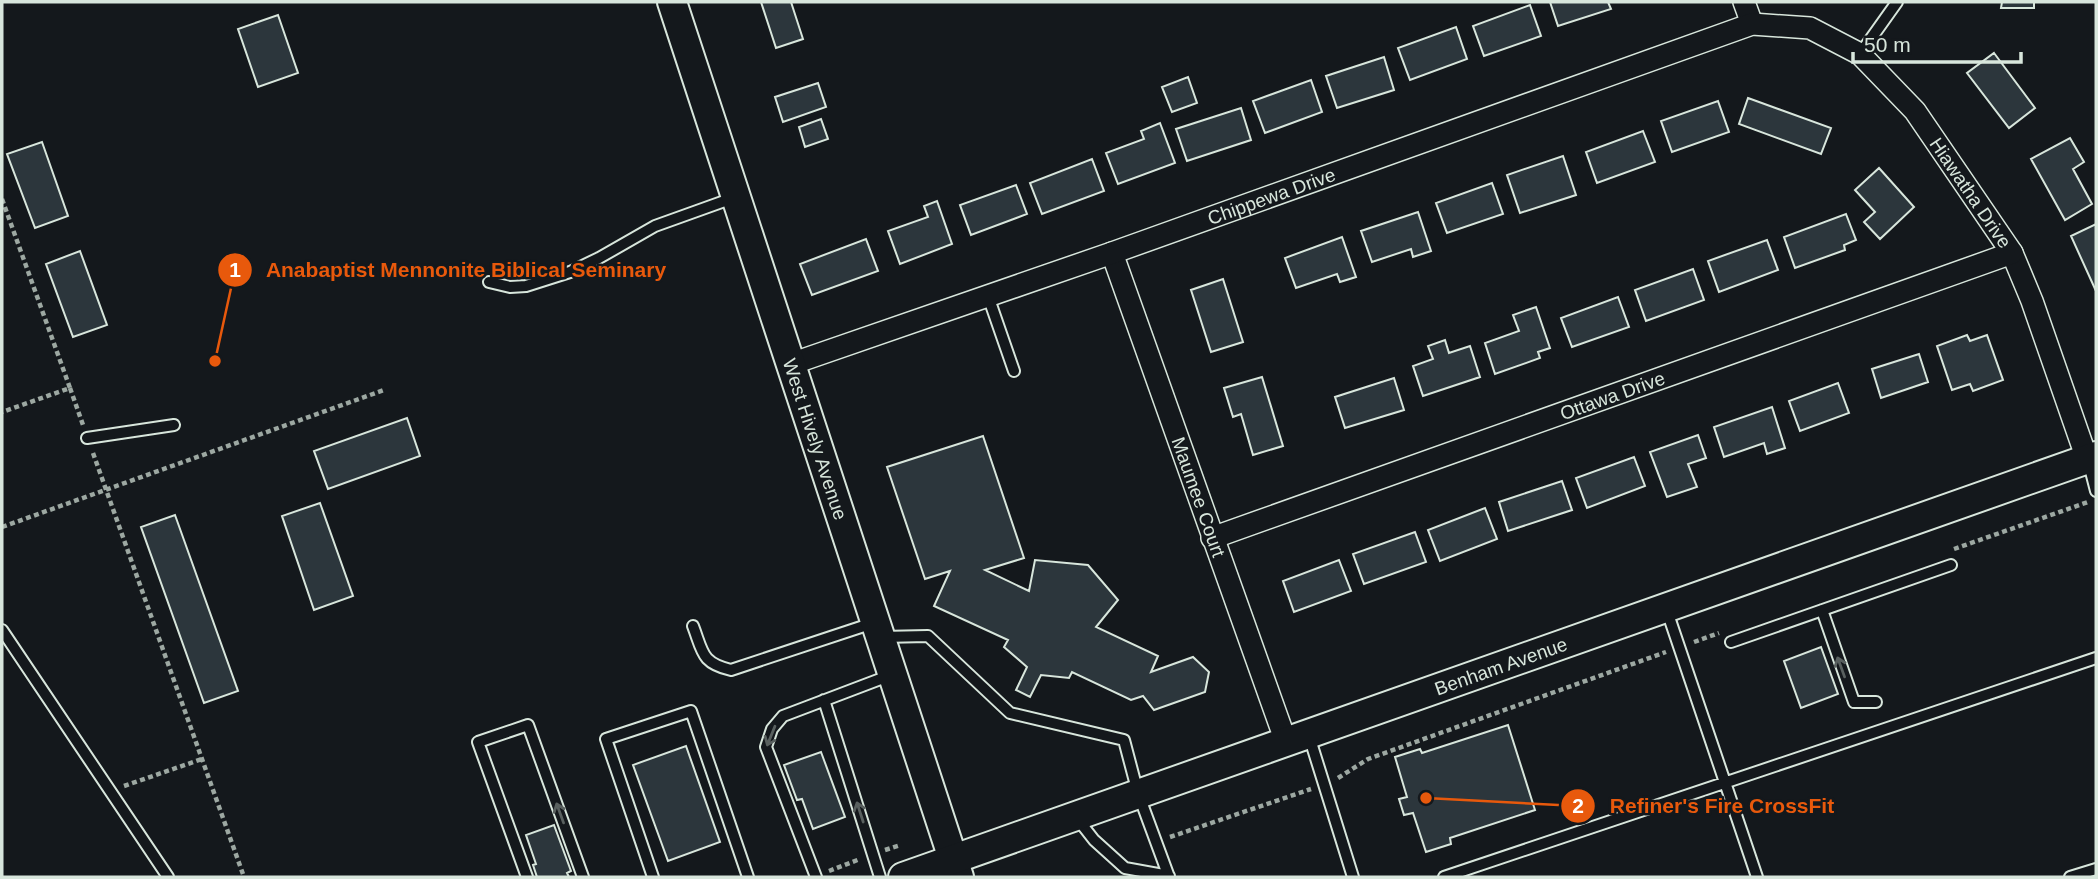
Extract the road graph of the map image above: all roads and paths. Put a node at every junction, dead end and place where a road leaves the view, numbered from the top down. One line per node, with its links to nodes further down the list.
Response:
1 (672, 2): 6 (main road, West Hively Avenue)
2 (1744, 2): 4 (street)
3 (1897, 2): 5 (lane)
4 (1752, 24): 5 (street, Hiawatha Drive); 8 (street, Chippewa Drive)
5 (1860, 54): 9 (street, Hiawatha Drive)
6 (736, 197): 10 (lane); 12 (main road, West Hively Avenue)
7 (2, 199): 14 (path)
8 (1112, 253): 11 (street, Chippewa Drive); 24 (street, Maumee Court)
9 (2012, 253): 19 (street, Hiawatha Drive); 24 (street, Ottawa Drive)
10 (489, 282)
11 (988, 296): 12 (street, Chippewa Drive); 13 (lane)
12 (791, 363): 32 (main road, West Hively Avenue)
13 (1014, 371)
14 (69, 388): 16 (path); 18 (path)
15 (384, 390): 20 (path)
16 (2, 412)
17 (174, 425): 18 (lane)
18 (87, 438): 20 (path)
19 (2092, 457): 21 (lane); 27 (main road, Benham Avenue)
20 (106, 489): 23 (path); 40 (path)
21 (2096, 491)
22 (2096, 499): 25 (path)
23 (2, 527)
24 (1212, 538): 39 (street, Maumee Court)
25 (1953, 550)
26 (1951, 565): 28 (lane)
27 (1666, 608): 34 (lane); 39 (main road, Benham Avenue)
28 (1822, 610): 33 (lane); 38 (lane, one-way to 28)
29 (693, 626): 32 (lane)
30 (1732, 629): 34 (path)
31 (2, 630): 43 (lane)
32 (878, 630): 36 (main road, West Hively Avenue); 44 (lane)
33 (1731, 642)
34 (1679, 647): 41 (lane); 42 (path)
35 (2096, 658): 41 (lane)
36 (892, 674): 37 (lane); 47 (main road, West Hively Avenue)
37 (824, 700): 55 (lane, one-way to 55); 56 (lane, one-way to 37)
38 (1877, 702)
39 (1297, 739): 42 (lane); 44 (main road, Benham Avenue)
40 (202, 759): 43 (path); 50 (path)
41 (1724, 782): 60 (lane); 61 (lane)
42 (1324, 785): 46 (path); 59 (lane)
43 (110, 791): 49 (lane)
44 (1138, 793): 45 (main road, Benham Avenue); 46 (lane)
45 (1075, 815): 47 (main road, Benham Avenue); 58 (lane)
46 (1156, 842): 58 (lane)
47 (956, 868): 57 (main road, Benham Avenue)
48 (2096, 869): 62 (lane)
49 (168, 877)
50 (244, 877)
51 (527, 877): 52 (lane, one-way to 51)
52 (583, 877)
53 (653, 877): 54 (lane)
54 (748, 877)
55 (816, 877)
56 (880, 877)
57 (903, 877)
58 (1169, 877)
59 (1353, 877)
60 (1444, 877)
61 (1757, 877)
62 (2070, 877)

